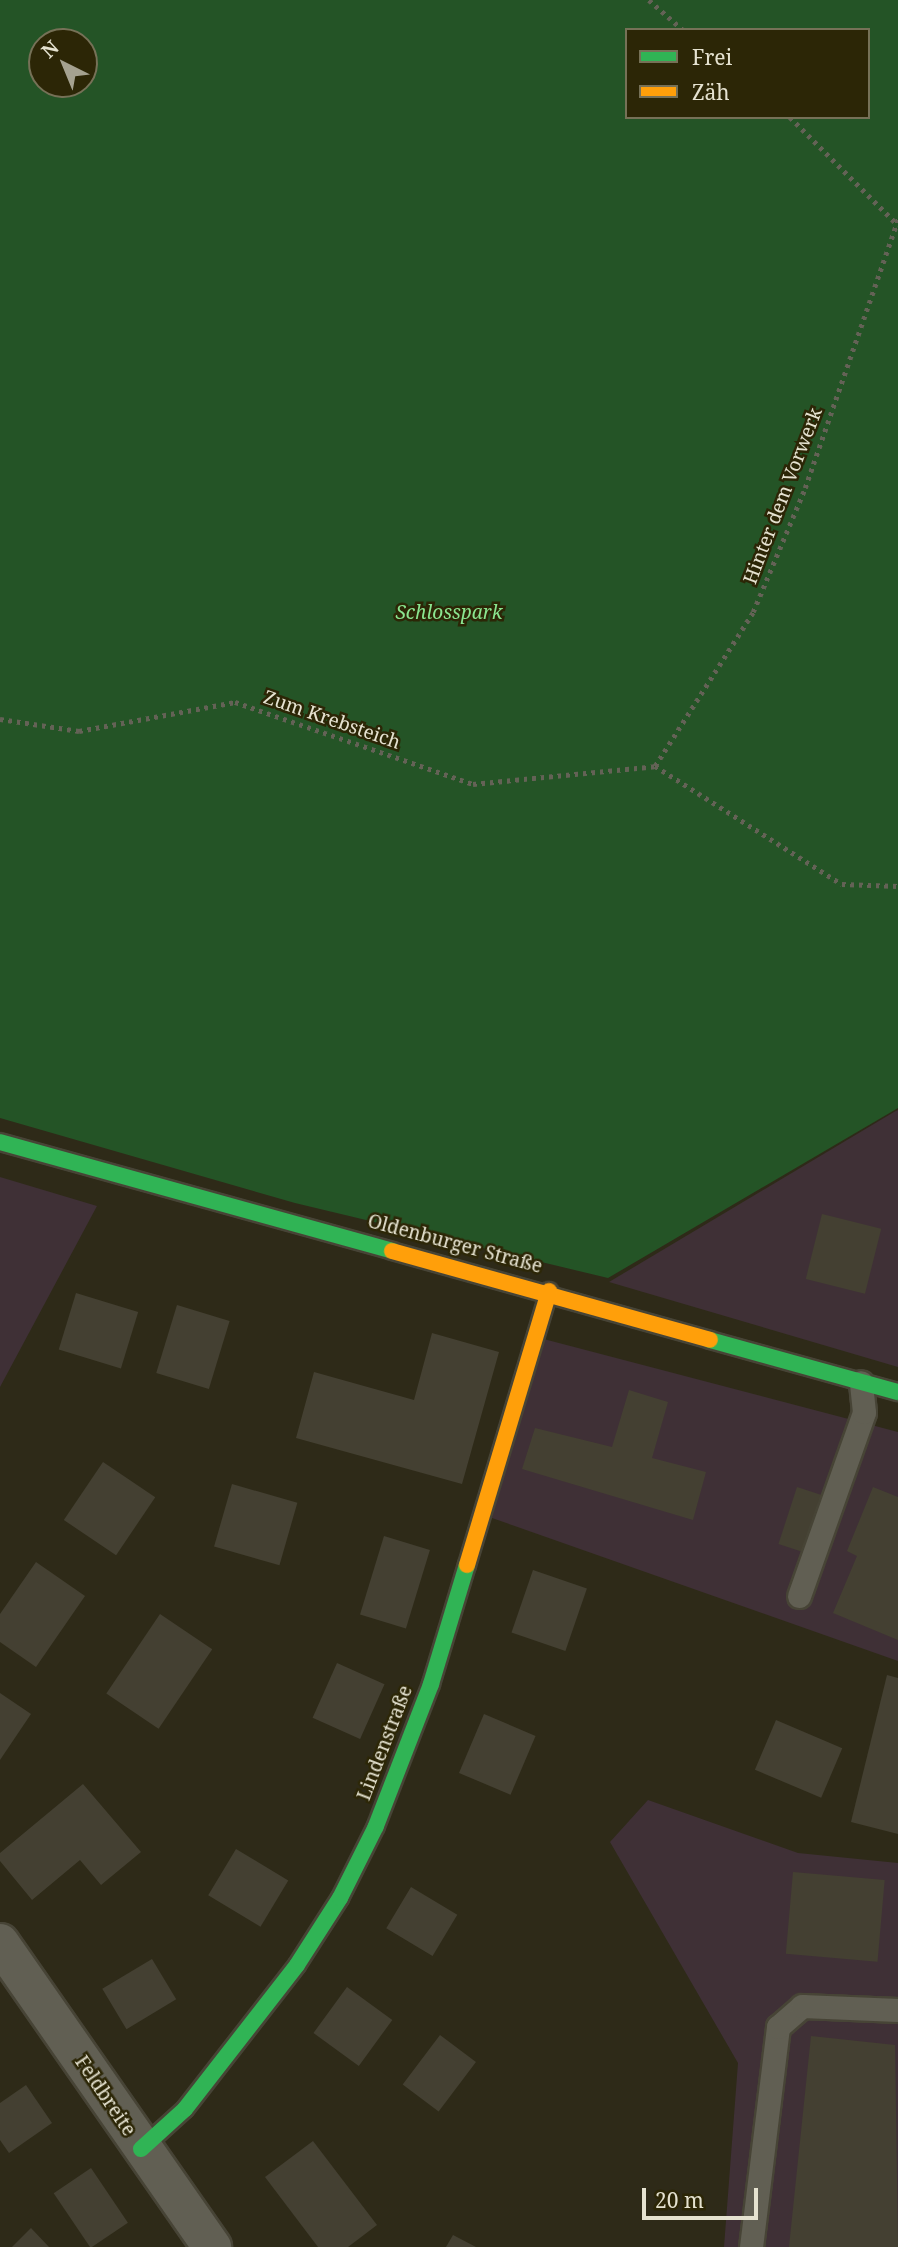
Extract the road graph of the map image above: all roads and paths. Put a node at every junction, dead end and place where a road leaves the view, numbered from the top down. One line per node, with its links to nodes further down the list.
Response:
1 (649, 0): 2 (path)
2 (681, 28)
3 (792, 119): 4 (path)
4 (897, 222): 6 (path, Hinter dem Vorwerk)
5 (0, 719): 6 (path, Zum Krebsteich)
6 (655, 766): 7 (path)
7 (898, 886)
8 (0, 1142): 9 (street, Oldenburger Straße)
9 (549, 1291): 10 (street, Oldenburger Straße); 15 (street, Lindenstraße)
10 (861, 1382): 11 (street, Oldenburger Straße); 12 (lane)
11 (898, 1392)
12 (799, 1595)
13 (0, 1943): 15 (street, Feldbreite)
14 (898, 2010): 17 (lane)
15 (141, 2150): 16 (street, Feldbreite)
16 (210, 2246)
17 (751, 2247)

